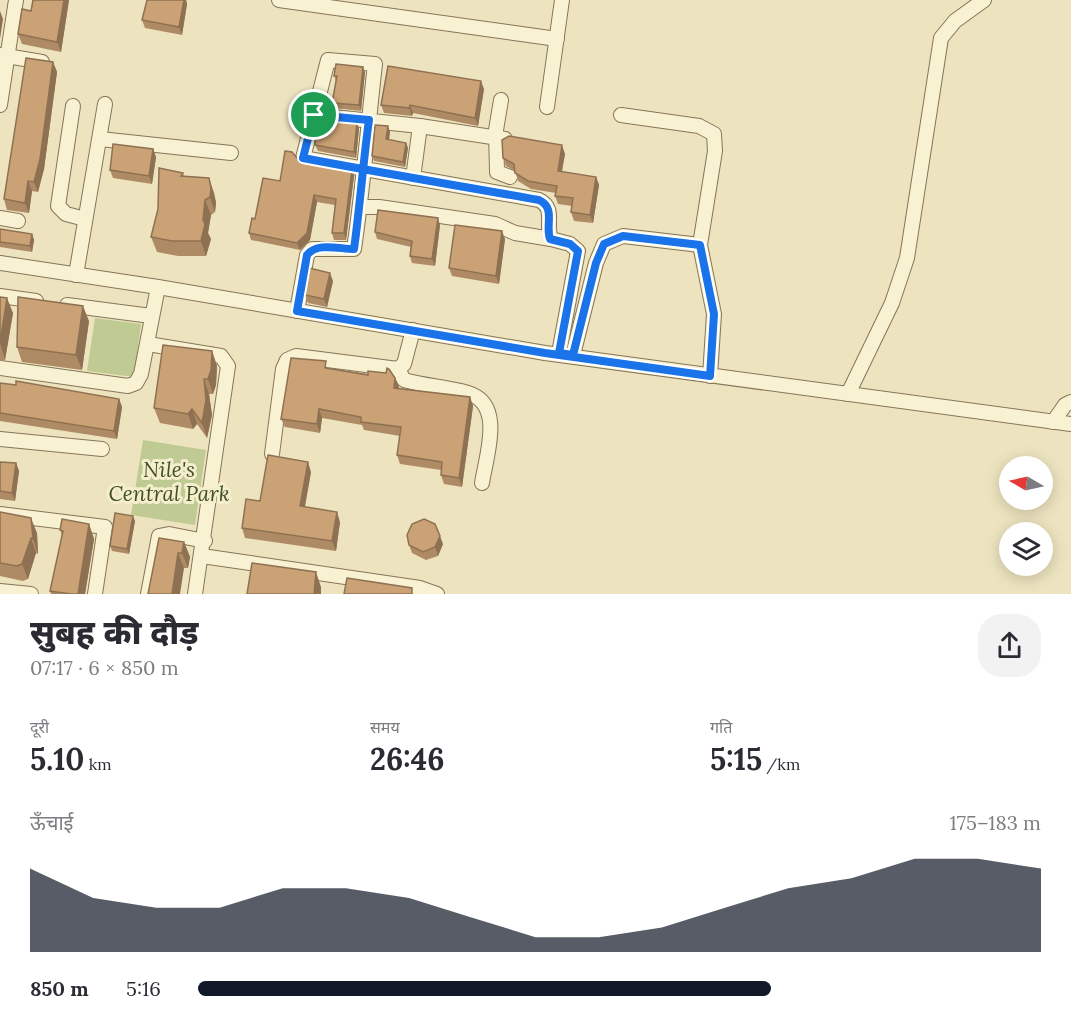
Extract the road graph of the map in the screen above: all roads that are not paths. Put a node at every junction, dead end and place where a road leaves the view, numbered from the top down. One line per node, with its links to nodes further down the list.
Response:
1 (16, 0): 6 (street)
2 (279, 0): 5 (street)
3 (562, 0): 5 (street)
4 (984, 0): 42 (street)
5 (557, 39): 12 (street)
6 (4, 56): 7 (street); 10 (street)
7 (49, 63)
8 (501, 100): 18 (street)
9 (105, 104): 17 (street)
10 (0, 105)
11 (73, 106): 25 (street)
12 (547, 107)
13 (314, 115): 15 (street); 15 (street); 20 (street)
14 (621, 115): 28 (street)
15 (369, 120): 16 (street); 20 (street)
16 (420, 126): 18 (street); 22 (street)
17 (100, 139): 19 (street); 25 (street)
18 (501, 139): 21 (street)
19 (231, 153)
20 (363, 169): 22 (street); 23 (street)
21 (510, 177)
22 (413, 178): 27 (street)
23 (360, 207): 27 (street); 33 (street)
24 (0, 218): 26 (street)
25 (85, 219): 30 (street)
26 (18, 221)
27 (550, 239): 37 (street)
28 (700, 245): 38 (street); 41 (street)
29 (0, 263): 30 (street)
30 (76, 275): 31 (street)
31 (158, 287): 33 (street); 34 (street)
32 (0, 296): 34 (street)
33 (297, 311): 35 (street)
34 (151, 316): 36 (street)
35 (413, 330): 37 (street); 40 (street)
36 (148, 344): 39 (street); 51 (street)
37 (559, 353): 38 (street)
38 (573, 355): 41 (street)
39 (0, 368)
40 (398, 369): 48 (street); 49 (street)
41 (710, 376): 42 (street)
42 (848, 394): 44 (street)
43 (1071, 402): 44 (street)
44 (1053, 422): 45 (street)
45 (1071, 424)
46 (0, 439): 47 (street)
47 (102, 449)
48 (272, 454)
49 (482, 483)
50 (0, 514): 55 (street)
51 (205, 541): 52 (street); 56 (street)
52 (202, 556): 57 (street); 58 (street)
53 (0, 591): 54 (street)
54 (31, 594)
55 (95, 594)
56 (148, 594)
57 (195, 594)
58 (437, 594)

